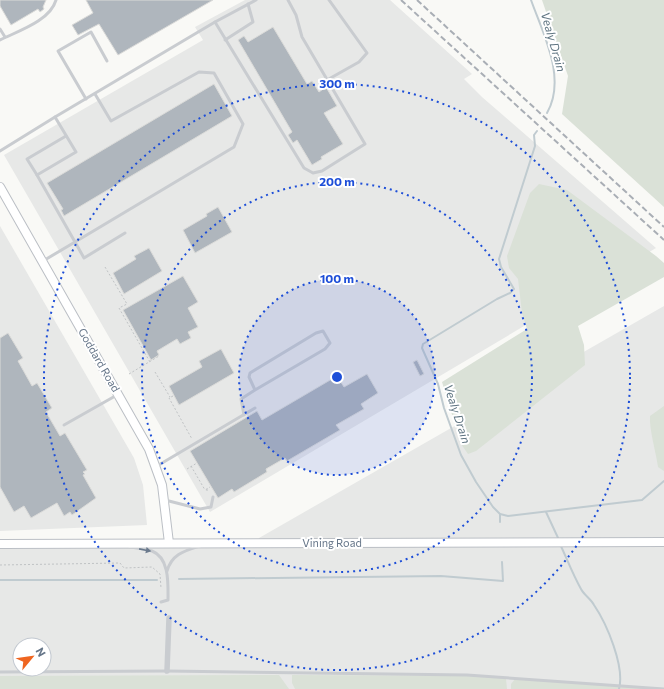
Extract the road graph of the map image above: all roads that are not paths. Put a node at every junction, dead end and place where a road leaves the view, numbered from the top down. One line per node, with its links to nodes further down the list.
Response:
1 (56, 0): 8 (lane)
2 (256, 0): 5 (lane)
3 (288, 0): 12 (lane)
4 (329, 0): 12 (lane)
5 (248, 4): 6 (lane); 10 (lane)
6 (215, 22): 10 (lane); 13 (lane)
7 (0, 29): 8 (lane)
8 (5, 38): 9 (lane)
9 (0, 40)
10 (226, 40): 12 (lane)
11 (107, 61): 14 (lane)
12 (327, 80)
13 (95, 94): 14 (lane); 21 (lane)
14 (86, 99): 15 (lane)
15 (55, 117): 16 (lane); 17 (lane)
16 (66, 136): 18 (lane); 18 (lane)
17 (0, 151)
18 (37, 175): 21 (lane)
19 (0, 187): 22 (main road, Goddard Road)
20 (125, 233): 21 (lane)
21 (75, 242): 22 (lane)
22 (43, 261): 24 (main road, Goddard Road)
23 (256, 390): 23 (lane); 26 (lane)
24 (118, 394): 27 (lane); 28 (main road, Goddard Road)
25 (255, 408): 26 (lane)
26 (244, 415): 28 (lane)
27 (64, 425)
28 (156, 466): 30 (main road, Goddard Road)
29 (213, 497): 30 (lane)
30 (165, 500): 32 (main road, Goddard Road)
31 (664, 542): 35 (main road, Vining Road)
32 (169, 543): 34 (main road, Vining Road); 35 (main road, Vining Road)
33 (0, 544): 34 (main road, Vining Road)
34 (117, 544): 36 (lane, one-way to 36)
35 (209, 544): 36 (lane)
36 (167, 572): 37 (lane)
37 (161, 602)
38 (169, 618): 39 (street)
39 (167, 671): 40 (lane); 41 (lane)
40 (0, 672)
41 (664, 688)

